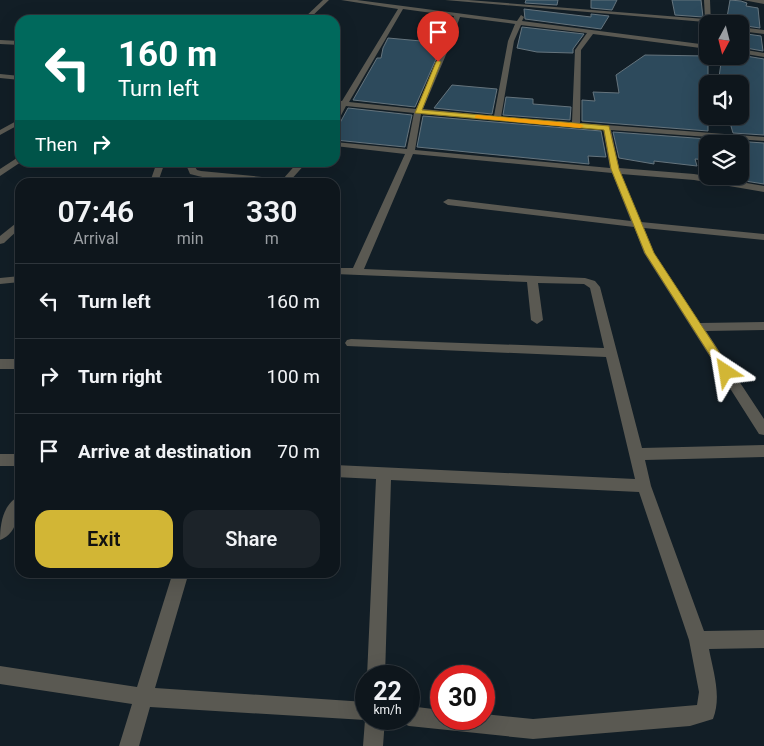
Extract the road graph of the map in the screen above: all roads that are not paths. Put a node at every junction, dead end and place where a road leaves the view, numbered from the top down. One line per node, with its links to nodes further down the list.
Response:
1 (326, 0): 11 (street)
2 (344, 0): 7 (street)
3 (448, 0): 6 (street)
4 (707, 0): 12 (street)
5 (746, 0): 8 (street)
6 (471, 1): 9 (street); 13 (street)
7 (366, 2): 10 (street)
8 (764, 2)
9 (525, 6): 14 (street); 15 (street)
10 (401, 8): 13 (street); 27 (street)
11 (310, 15)
12 (708, 15)
13 (460, 16): 15 (street); 29 (street)
14 (699, 21)
15 (519, 24): 18 (street); 30 (street)
16 (749, 30): 17 (street)
17 (764, 32)
18 (591, 33): 21 (street); 32 (street)
19 (0, 42): 20 (street)
20 (15, 43)
21 (699, 46)
22 (749, 53): 23 (street)
23 (764, 54)
24 (0, 76): 25 (street)
25 (15, 78)
26 (340, 104): 27 (street)
27 (344, 104): 28 (street); 29 (street)
28 (340, 111)
29 (418, 112): 30 (street); 37 (street)
30 (497, 119): 32 (street)
31 (15, 124): 34 (street)
32 (576, 125): 33 (street)
33 (607, 128): 35 (street); 41 (street)
34 (0, 133)
35 (764, 139)
36 (340, 145): 37 (street)
37 (410, 152): 41 (street); 52 (street)
38 (15, 162): 42 (street)
39 (191, 167): 43 (street)
40 (298, 167): 44 (street)
41 (615, 169): 45 (street); 47 (street)
42 (0, 173)
43 (242, 178)
44 (289, 178)
45 (764, 188)
46 (448, 202): 47 (street)
47 (638, 225): 49 (street); 58 (street)
48 (15, 228): 50 (street)
49 (764, 237)
50 (0, 241)
51 (340, 271): 52 (street)
52 (357, 272): 53 (street)
53 (532, 279): 56 (street); 60 (street)
54 (15, 280): 55 (street)
55 (0, 281)
56 (537, 320)
57 (764, 326): 58 (street)
58 (698, 328): 63 (street)
59 (351, 342): 60 (street)
60 (612, 354): 65 (street)
61 (0, 364): 62 (street)
62 (15, 364)
63 (764, 430)
64 (764, 451): 65 (street)
65 (637, 454): 70 (street)
66 (0, 460): 67 (street)
67 (15, 460)
68 (340, 471): 69 (street)
69 (384, 473): 70 (street); 76 (street)
70 (644, 486): 75 (street)
71 (15, 510): 72 (street)
72 (0, 532)
73 (179, 578): 78 (street)
74 (764, 639): 75 (street)
75 (698, 640): 80 (street)
76 (376, 665)
77 (0, 674): 78 (street)
78 (144, 697): 79 (street); 82 (street)
79 (355, 710)
80 (420, 717)
81 (374, 730): 83 (street)
82 (128, 746)
83 (373, 746)

